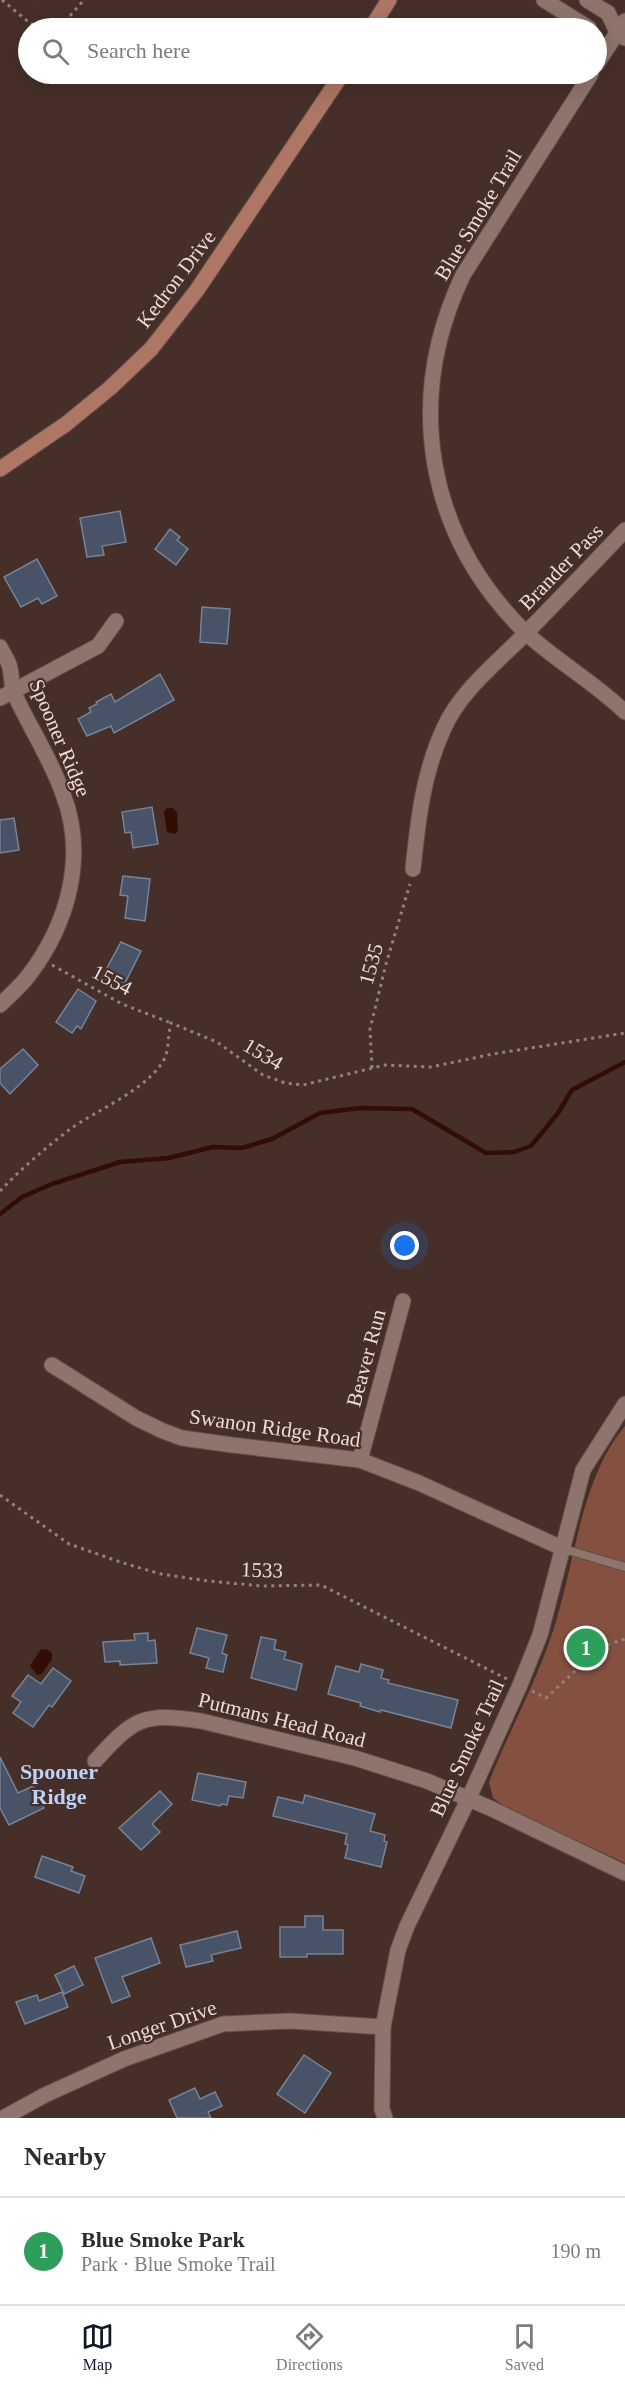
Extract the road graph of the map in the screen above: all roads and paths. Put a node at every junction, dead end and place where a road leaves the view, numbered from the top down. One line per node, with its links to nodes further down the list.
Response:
1 (2, 0): 6 (path)
2 (84, 0): 7 (path)
3 (389, 0): 8 (street)
4 (544, 0): 9 (street)
5 (587, 0): 10 (street)
6 (24, 18)
7 (68, 18)
8 (377, 18)
9 (573, 18)
10 (622, 30): 11 (street); 12 (street)
11 (607, 31)
12 (607, 51)
13 (335, 84): 15 (street, Kedron Drive)
14 (585, 84): 18 (street, Blue Smoke Trail)
15 (0, 469)
16 (625, 530): 18 (street, Brander Pass)
17 (116, 621): 20 (street)
18 (526, 633): 21 (street, Blue Smoke Trail); 22 (street, Brander Pass)
19 (0, 647): 20 (street, Spooner Ridge)
20 (4, 691): 23 (street, Spooner Ridge)
21 (625, 712)
22 (413, 869): 27 (path, 1535)
23 (40, 959): 24 (street, Spooner Ridge); 25 (path, 1554)
24 (0, 1005)
25 (171, 1023): 27 (path, 1534); 28 (path)
26 (625, 1032): 27 (path, 1534)
27 (372, 1068)
28 (0, 1191)
29 (403, 1301): 32 (street, Beaver Run)
30 (52, 1365): 32 (street, Swanon Ridge Road)
31 (625, 1404): 34 (street, Blue Smoke Trail)
32 (360, 1460): 34 (street, Swanon Ridge Road)
33 (0, 1495): 37 (path, 1533)
34 (564, 1549): 35 (lane); 37 (street, Blue Smoke Trail)
35 (625, 1567)
36 (625, 1639): 37 (path, 1533)
37 (520, 1685): 39 (street, Blue Smoke Trail)
38 (95, 1761): 39 (street, Putmans Head Road)
39 (468, 1800): 40 (street, Putmans Head Road); 41 (street, Blue Smoke Trail)
40 (625, 1873)
41 (383, 2026): 42 (street, Longer Drive); 43 (street, Blue Smoke Trail)
42 (3, 2118)
43 (385, 2118)

